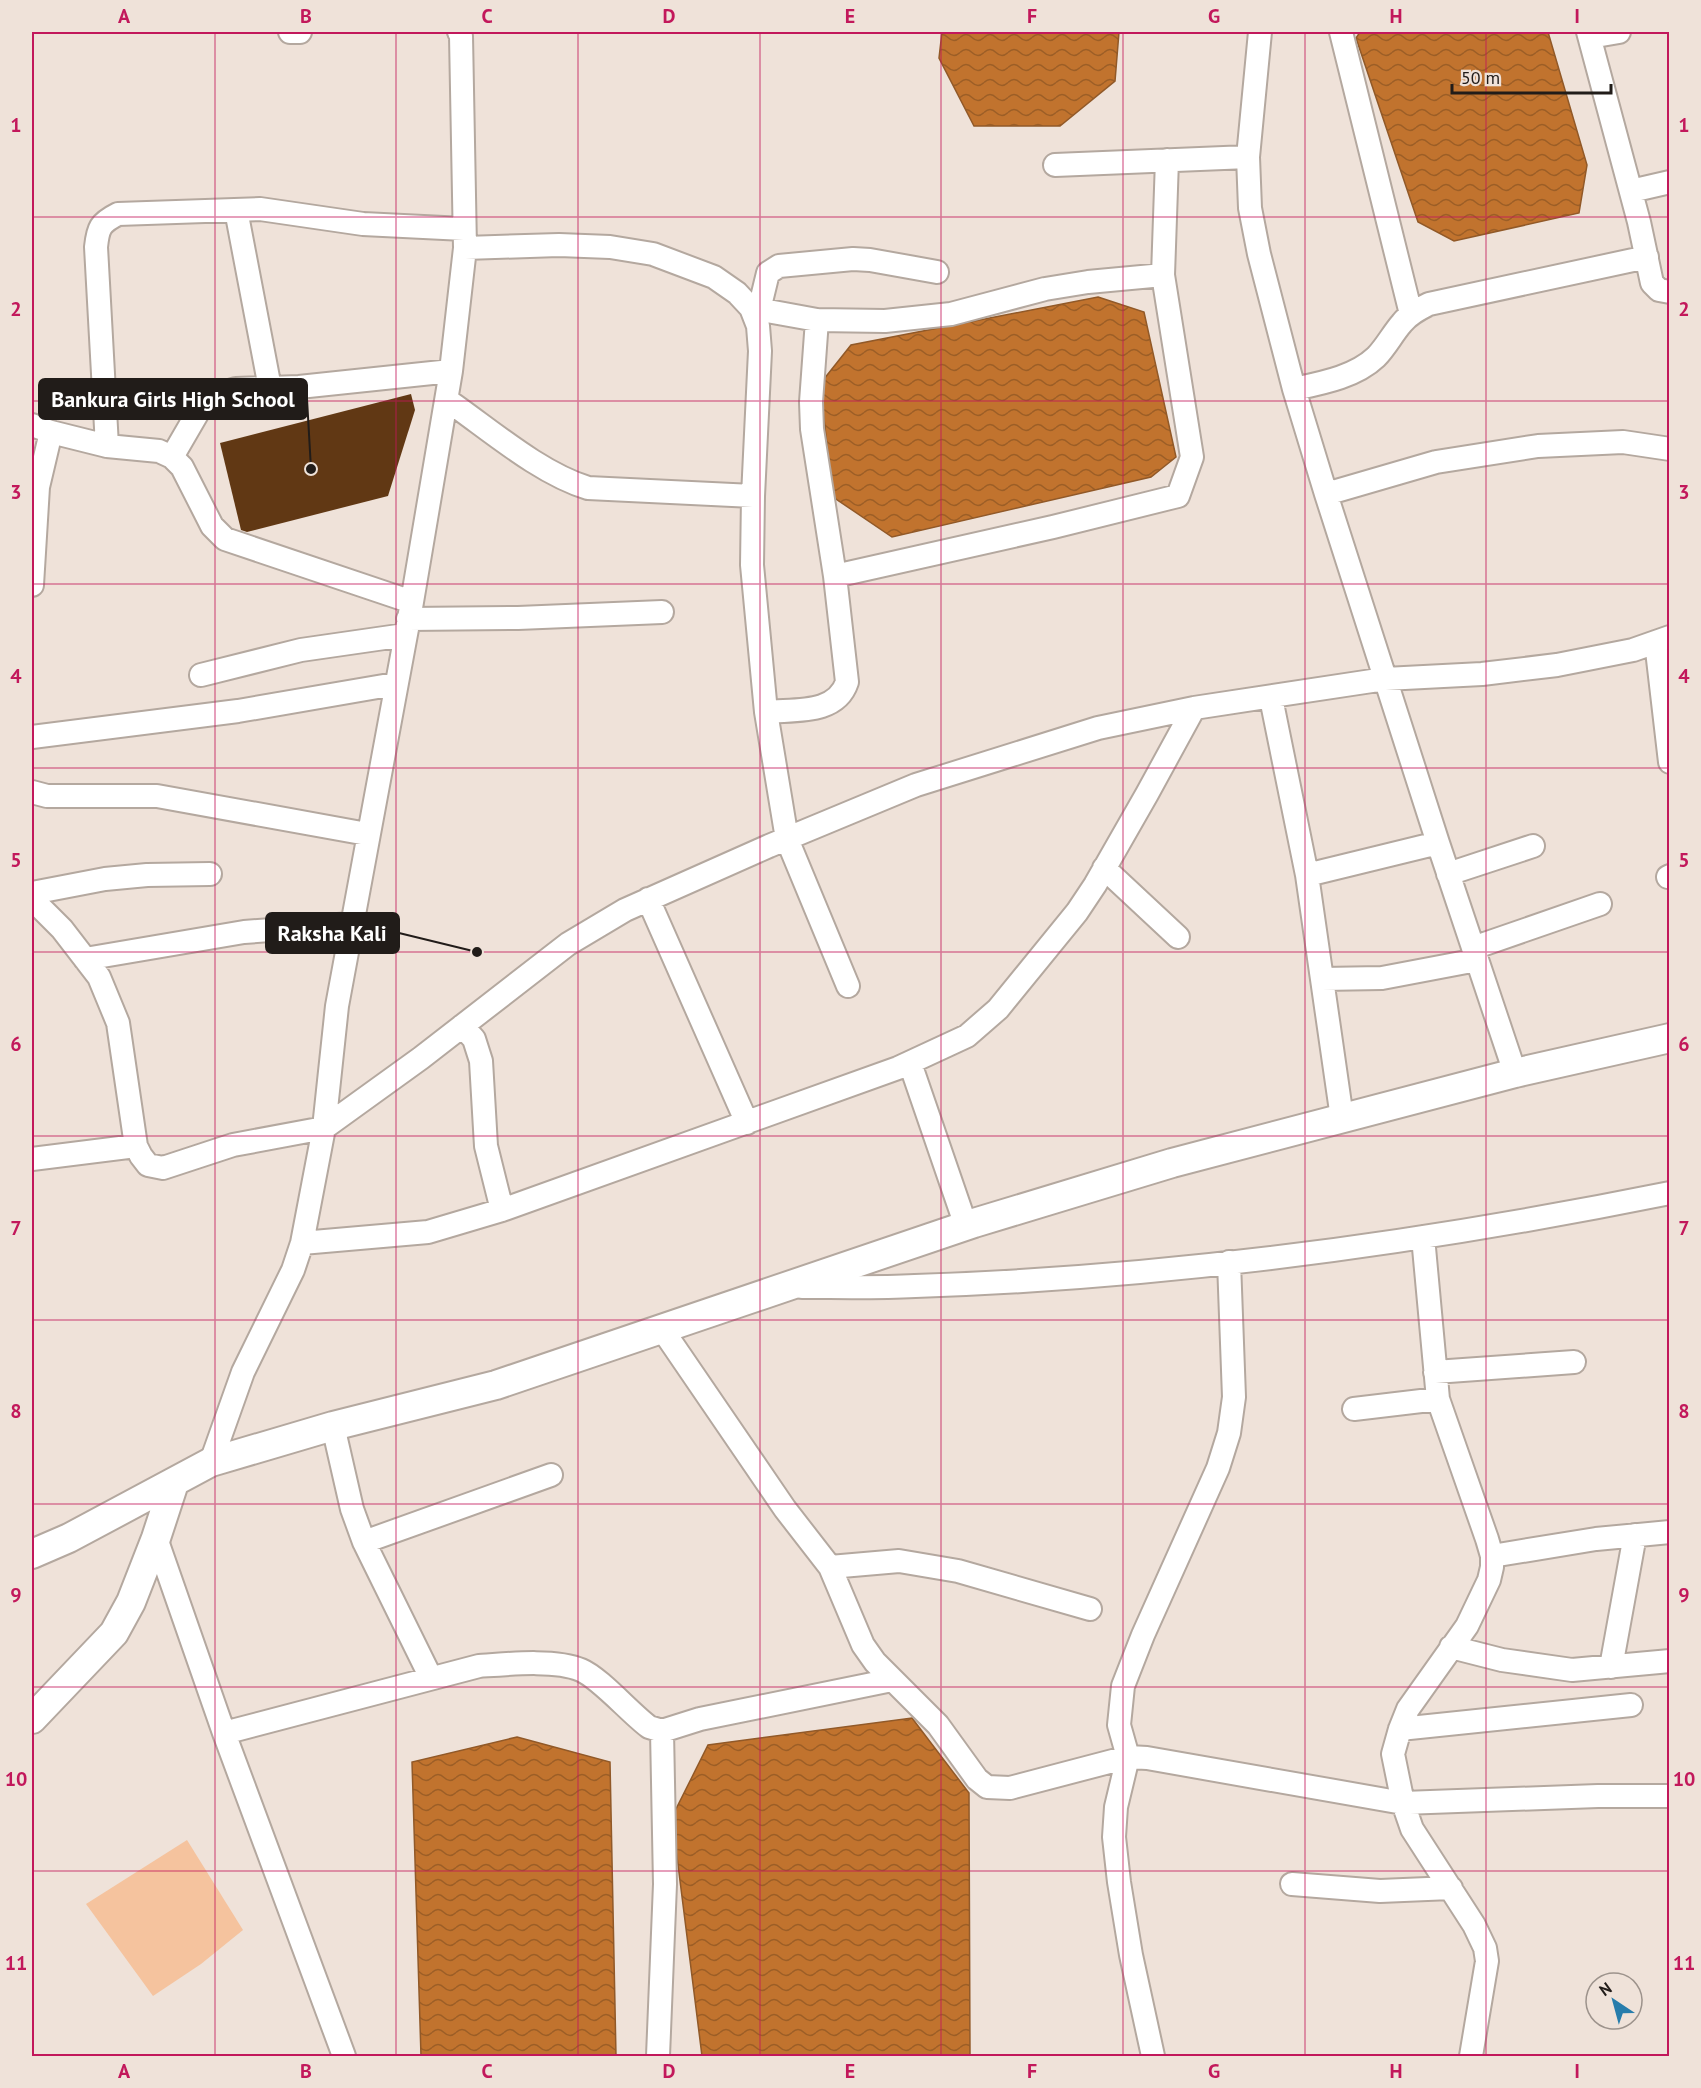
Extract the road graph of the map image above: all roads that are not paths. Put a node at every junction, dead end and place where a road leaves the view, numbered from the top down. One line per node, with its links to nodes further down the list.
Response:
1 (290, 32): 2 (street)
2 (300, 32)
3 (1260, 32): 8 (street)
4 (1341, 32): 20 (street)
5 (1619, 32): 7 (street)
6 (461, 33): 14 (street)
7 (1589, 34): 12 (street)
8 (1248, 157): 9 (street); 24 (street)
9 (1167, 160): 10 (street); 17 (street)
10 (1055, 165)
11 (1670, 182): 12 (street)
12 (1631, 191): 15 (street)
13 (236, 210): 14 (street); 23 (street); 27 (street)
14 (465, 239): 19 (street); 22 (street)
15 (1647, 257): 18 (street); 20 (street)
16 (937, 272): 19 (street)
17 (1163, 275): 21 (street); 32 (street)
18 (1670, 292)
19 (755, 309): 21 (street); 31 (street)
20 (1411, 314): 24 (street)
21 (817, 320): 32 (street)
22 (452, 371): 23 (street); 25 (street)
23 (270, 388): 29 (street)
24 (1294, 389): 30 (street)
25 (447, 400): 31 (street); 35 (street)
26 (41, 429): 27 (street); 33 (street)
27 (107, 446): 29 (street)
28 (1670, 449): 30 (street)
29 (172, 457): 35 (street)
30 (1326, 494): 38 (street)
31 (753, 496): 42 (street)
32 (835, 576): 42 (street)
33 (32, 585)
34 (662, 612): 35 (street)
35 (408, 619): 37 (street); 39 (street)
36 (1663, 639): 38 (street); 44 (street)
37 (201, 675)
38 (1385, 679): 40 (street); 48 (street)
39 (395, 684): 43 (street); 46 (street)
40 (1271, 698): 41 (street); 53 (street)
41 (1194, 708): 47 (street); 50 (street)
42 (766, 711): 47 (street)
43 (32, 737)
44 (1670, 762)
45 (32, 792): 46 (street)
46 (367, 834): 58 (street)
47 (787, 838): 56 (street); 63 (street)
48 (1438, 843): 52 (street); 53 (street)
49 (1533, 846): 52 (street)
50 (1104, 868): 59 (street); 66 (street)
51 (210, 874): 54 (street)
52 (1448, 874): 60 (street)
53 (1307, 875): 62 (street)
54 (32, 893)
55 (32, 899): 61 (street)
56 (648, 899): 64 (street); 69 (street)
57 (1600, 904): 60 (street)
58 (351, 924): 61 (street); 70 (street)
59 (1178, 937)
60 (1475, 954): 62 (street); 67 (street)
61 (85, 958): 71 (street)
62 (1322, 980): 68 (street)
63 (848, 986)
64 (462, 1026): 70 (street); 74 (street)
65 (1670, 1038): 67 (street)
66 (910, 1063): 69 (street); 75 (street)
67 (1515, 1073): 68 (street)
68 (1342, 1118): 75 (street)
69 (747, 1123): 74 (street)
70 (324, 1128): 71 (street); 77 (street)
71 (136, 1146): 72 (street)
72 (32, 1159)
73 (1670, 1193): 76 (street)
74 (502, 1210): 77 (street)
75 (966, 1226): 79 (street)
76 (1423, 1237): 78 (street); 82 (street)
77 (302, 1243): 86 (street)
78 (1228, 1262): 79 (street); 107 (street)
79 (783, 1287): 80 (street)
80 (662, 1329): 85 (street); 95 (street)
81 (1574, 1362): 82 (street)
82 (1435, 1372): 83 (street)
83 (1438, 1399): 84 (street); 94 (street)
84 (1354, 1409)
85 (333, 1426): 86 (street); 92 (street)
86 (211, 1462): 88 (street)
87 (551, 1475): 92 (street)
88 (174, 1483): 91 (street); 93 (street)
89 (1670, 1532): 90 (street)
90 (1635, 1534): 94 (street); 99 (street)
91 (156, 1538): 103 (street); 106 (street)
92 (364, 1542): 100 (street)
93 (32, 1554)
94 (1492, 1556): 97 (street)
95 (830, 1567): 96 (street); 101 (street)
96 (1090, 1609)
97 (1451, 1647): 99 (street); 104 (street)
98 (1670, 1661): 99 (street)
99 (1611, 1667)
100 (431, 1678): 105 (street); 106 (street)
101 (892, 1680): 105 (street); 107 (street)
102 (1631, 1706): 104 (street)
103 (32, 1719)
104 (1400, 1729): 109 (street)
105 (662, 1731): 113 (street)
106 (224, 1733): 112 (street)
107 (1128, 1757): 109 (street); 114 (street)
108 (1670, 1796): 109 (street)
109 (1403, 1803): 111 (street)
110 (1292, 1884): 111 (street)
111 (1451, 1888): 115 (street)
112 (344, 2056)
113 (658, 2056)
114 (1153, 2056)
115 (1471, 2056)

